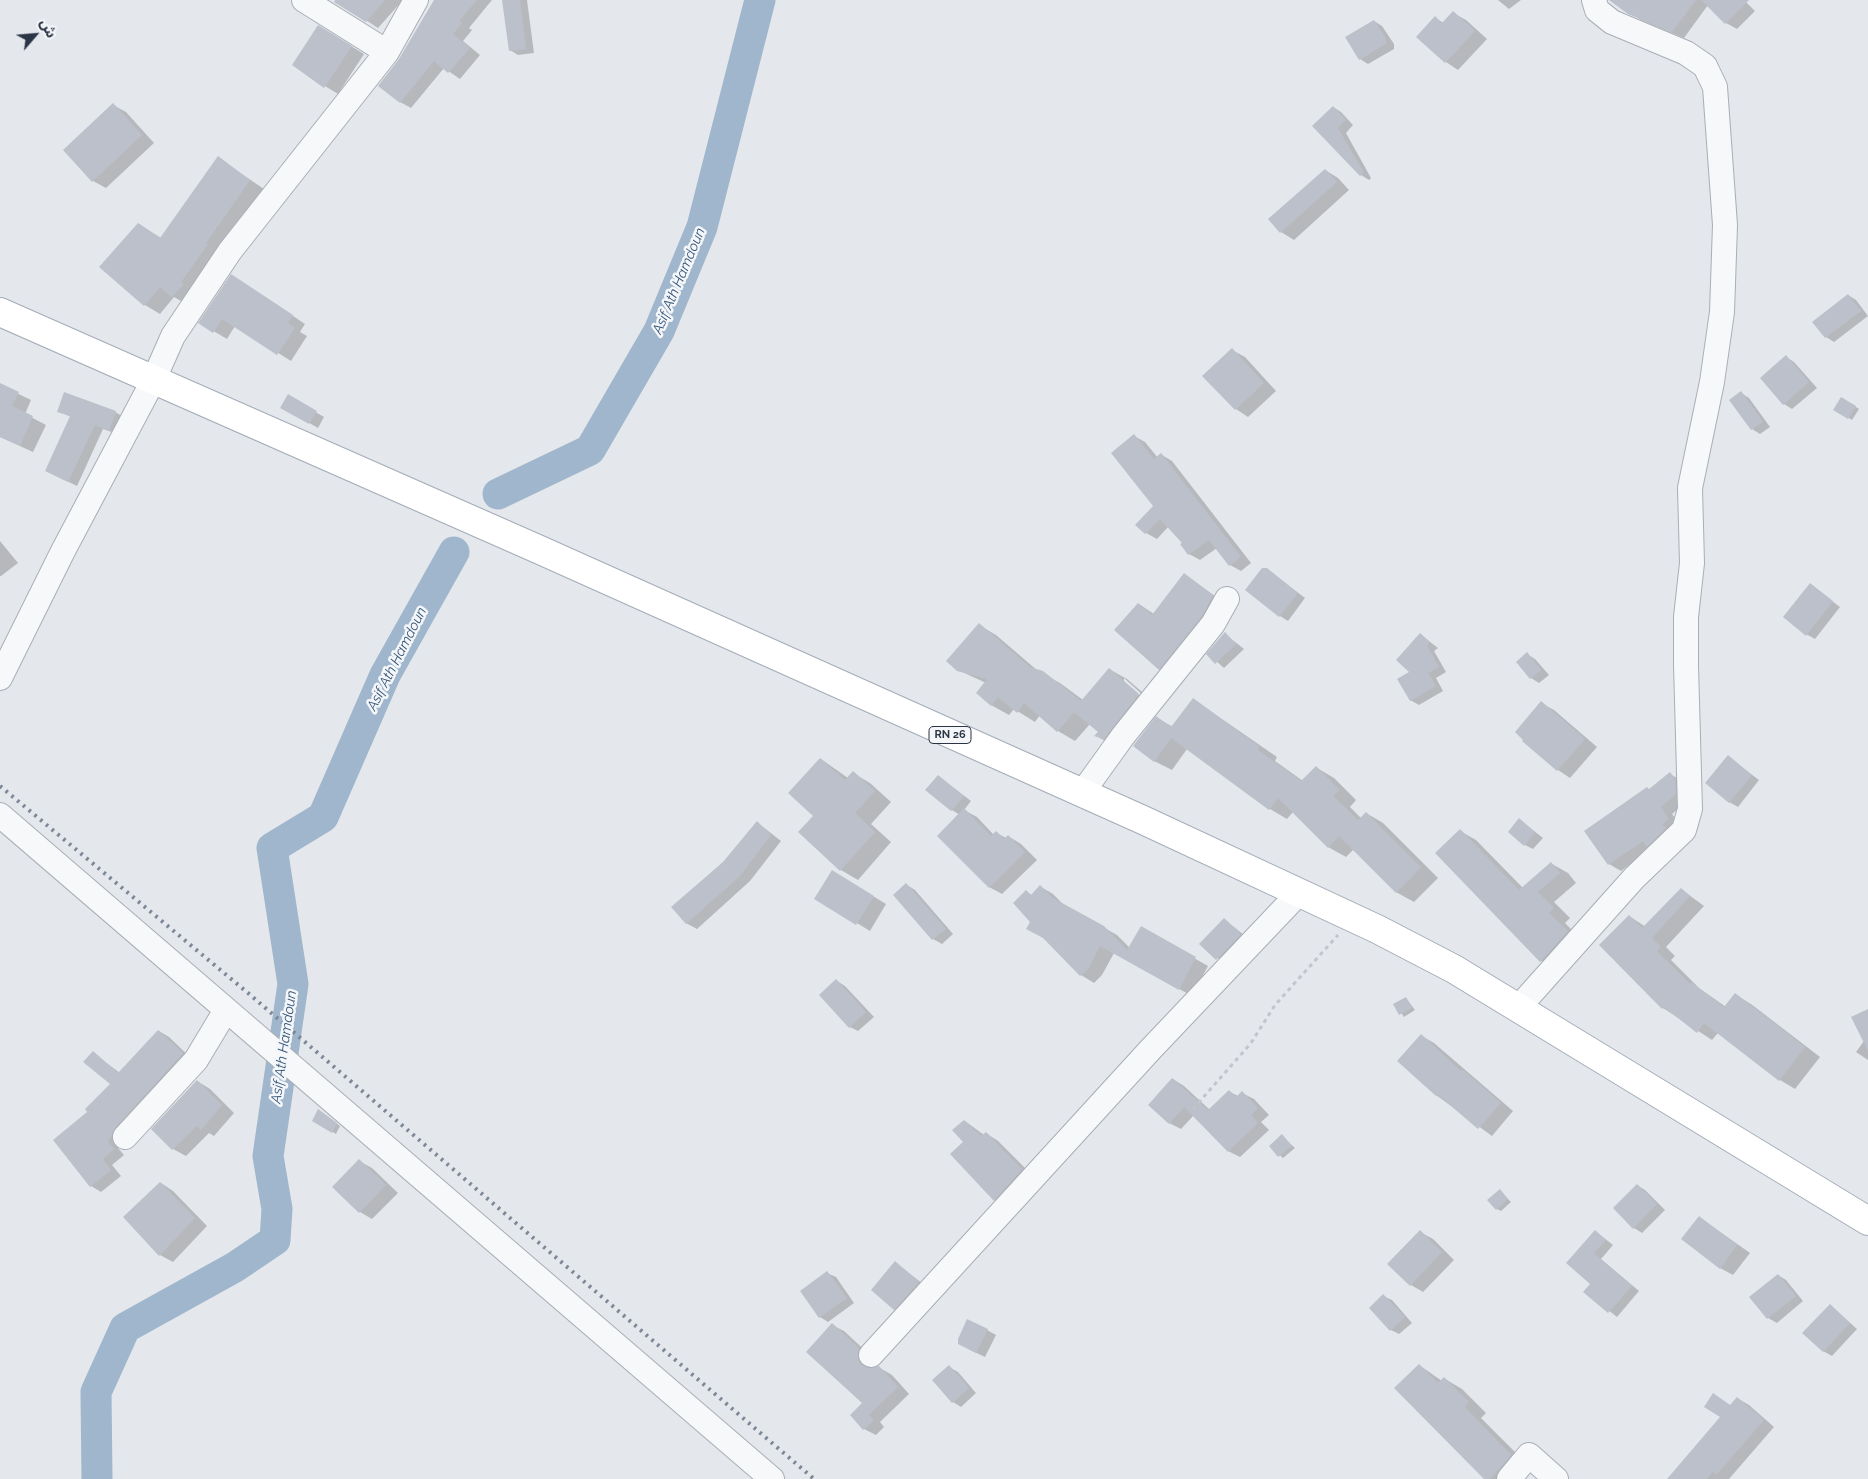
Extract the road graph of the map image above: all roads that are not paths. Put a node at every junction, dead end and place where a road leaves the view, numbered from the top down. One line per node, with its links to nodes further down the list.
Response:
1 (304, 0): 4 (street)
2 (416, 0): 4 (street)
3 (1594, 0): 12 (street)
4 (387, 52): 6 (street)
5 (0, 312): 6 (main road, RN 26)
6 (154, 379): 8 (street); 9 (main road, RN 26)
7 (1227, 599): 9 (street)
8 (0, 678)
9 (1082, 793): 11 (main road, RN 26)
10 (0, 815): 13 (street)
11 (1300, 893): 12 (main road, RN 26); 16 (street)
12 (1518, 1008): 15 (main road, RN 26)
13 (226, 1010): 14 (street); 17 (street)
14 (125, 1137)
15 (1868, 1221)
16 (871, 1355)
17 (772, 1479)
18 (1509, 1479): 19 (street)
19 (1556, 1479)

